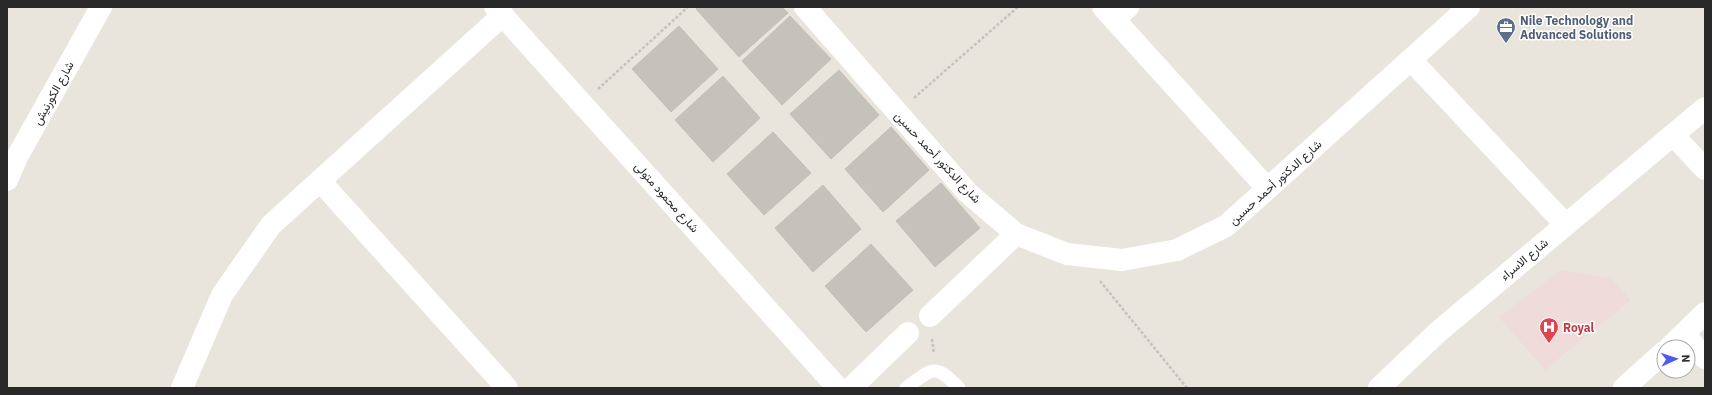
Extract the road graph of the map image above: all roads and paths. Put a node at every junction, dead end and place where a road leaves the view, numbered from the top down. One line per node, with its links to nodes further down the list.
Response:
1 (100, 7): 13 (street, شارع الكورنيش)
2 (688, 7): 9 (path)
3 (805, 7): 11 (street, شارع الدكتور أحمد حسين)
4 (1018, 7): 11 (path)
5 (1469, 7): 8 (street, شارع الدكتور أحمد حسين)
6 (499, 11): 9 (street, شارع محمود متولى); 16 (street)
7 (1116, 11): 17 (street)
8 (1411, 60): 17 (street, شارع الدكتور أحمد حسين); 18 (street)
9 (582, 103): 31 (street, شارع محمود متولى)
10 (1705, 108): 12 (street, شارع الاسراء)
11 (897, 113): 19 (street, شارع الدكتور أحمد حسين)
12 (1674, 136): 14 (street); 18 (street, شارع الاسراء)
13 (12, 154): 15 (street, شارع الكورنيش)
14 (1705, 169)
15 (7, 180)
16 (320, 181): 29 (street); 30 (street)
17 (1267, 188): 20 (street, شارع الدكتور أحمد حسين)
18 (1566, 225): 36 (street, شارع الاسراء)
19 (1016, 234): 20 (street, شارع الدكتور أحمد حسين); 22 (street)
20 (1080, 256): 35 (path)
21 (1705, 314): 24 (street)
22 (930, 316): 28 (path)
23 (908, 333): 32 (street)
24 (1678, 339)
25 (1696, 352): 26 (street)
26 (1705, 358)
27 (1656, 359): 37 (street)
28 (934, 370): 33 (lane); 34 (lane)
29 (182, 388)
30 (507, 388)
31 (838, 388)
32 (851, 388)
33 (906, 388)
34 (958, 388)
35 (1187, 388)
36 (1379, 388)
37 (1624, 388)

